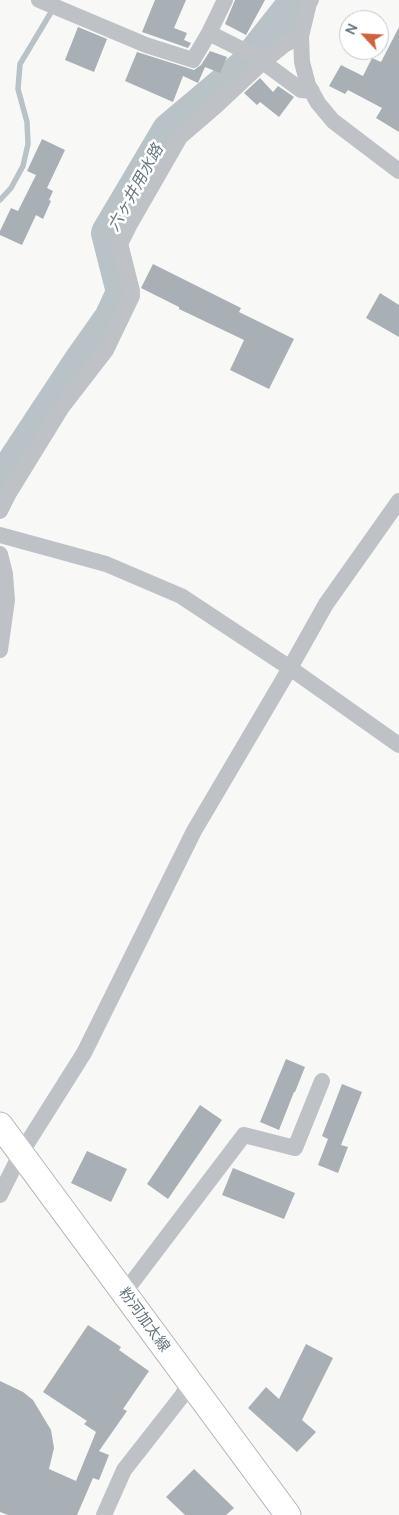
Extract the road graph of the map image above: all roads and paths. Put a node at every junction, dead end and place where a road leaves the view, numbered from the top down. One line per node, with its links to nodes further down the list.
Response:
1 (39, 0): 4 (street)
2 (225, 0): 4 (street)
3 (311, 0): 5 (street)
4 (209, 33): 6 (street)
5 (301, 36): 6 (street); 7 (street)
6 (263, 62): 7 (street); 10 (street)
7 (312, 91): 8 (street)
8 (399, 171)
9 (399, 501): 14 (street)
10 (0, 511)
11 (0, 535): 14 (street)
12 (0, 554): 13 (street)
13 (0, 650)
14 (290, 668): 15 (street); 18 (street)
15 (399, 745)
16 (322, 1081): 20 (street)
17 (0, 1125): 18 (main road, 粉河加太線)
18 (21, 1153): 19 (street); 20 (main road, 粉河加太線)
19 (0, 1195)
20 (124, 1293): 21 (main road, 粉河加太線)
21 (190, 1382): 22 (street); 23 (main road, 粉河加太線)
22 (104, 1515)
23 (288, 1515)

